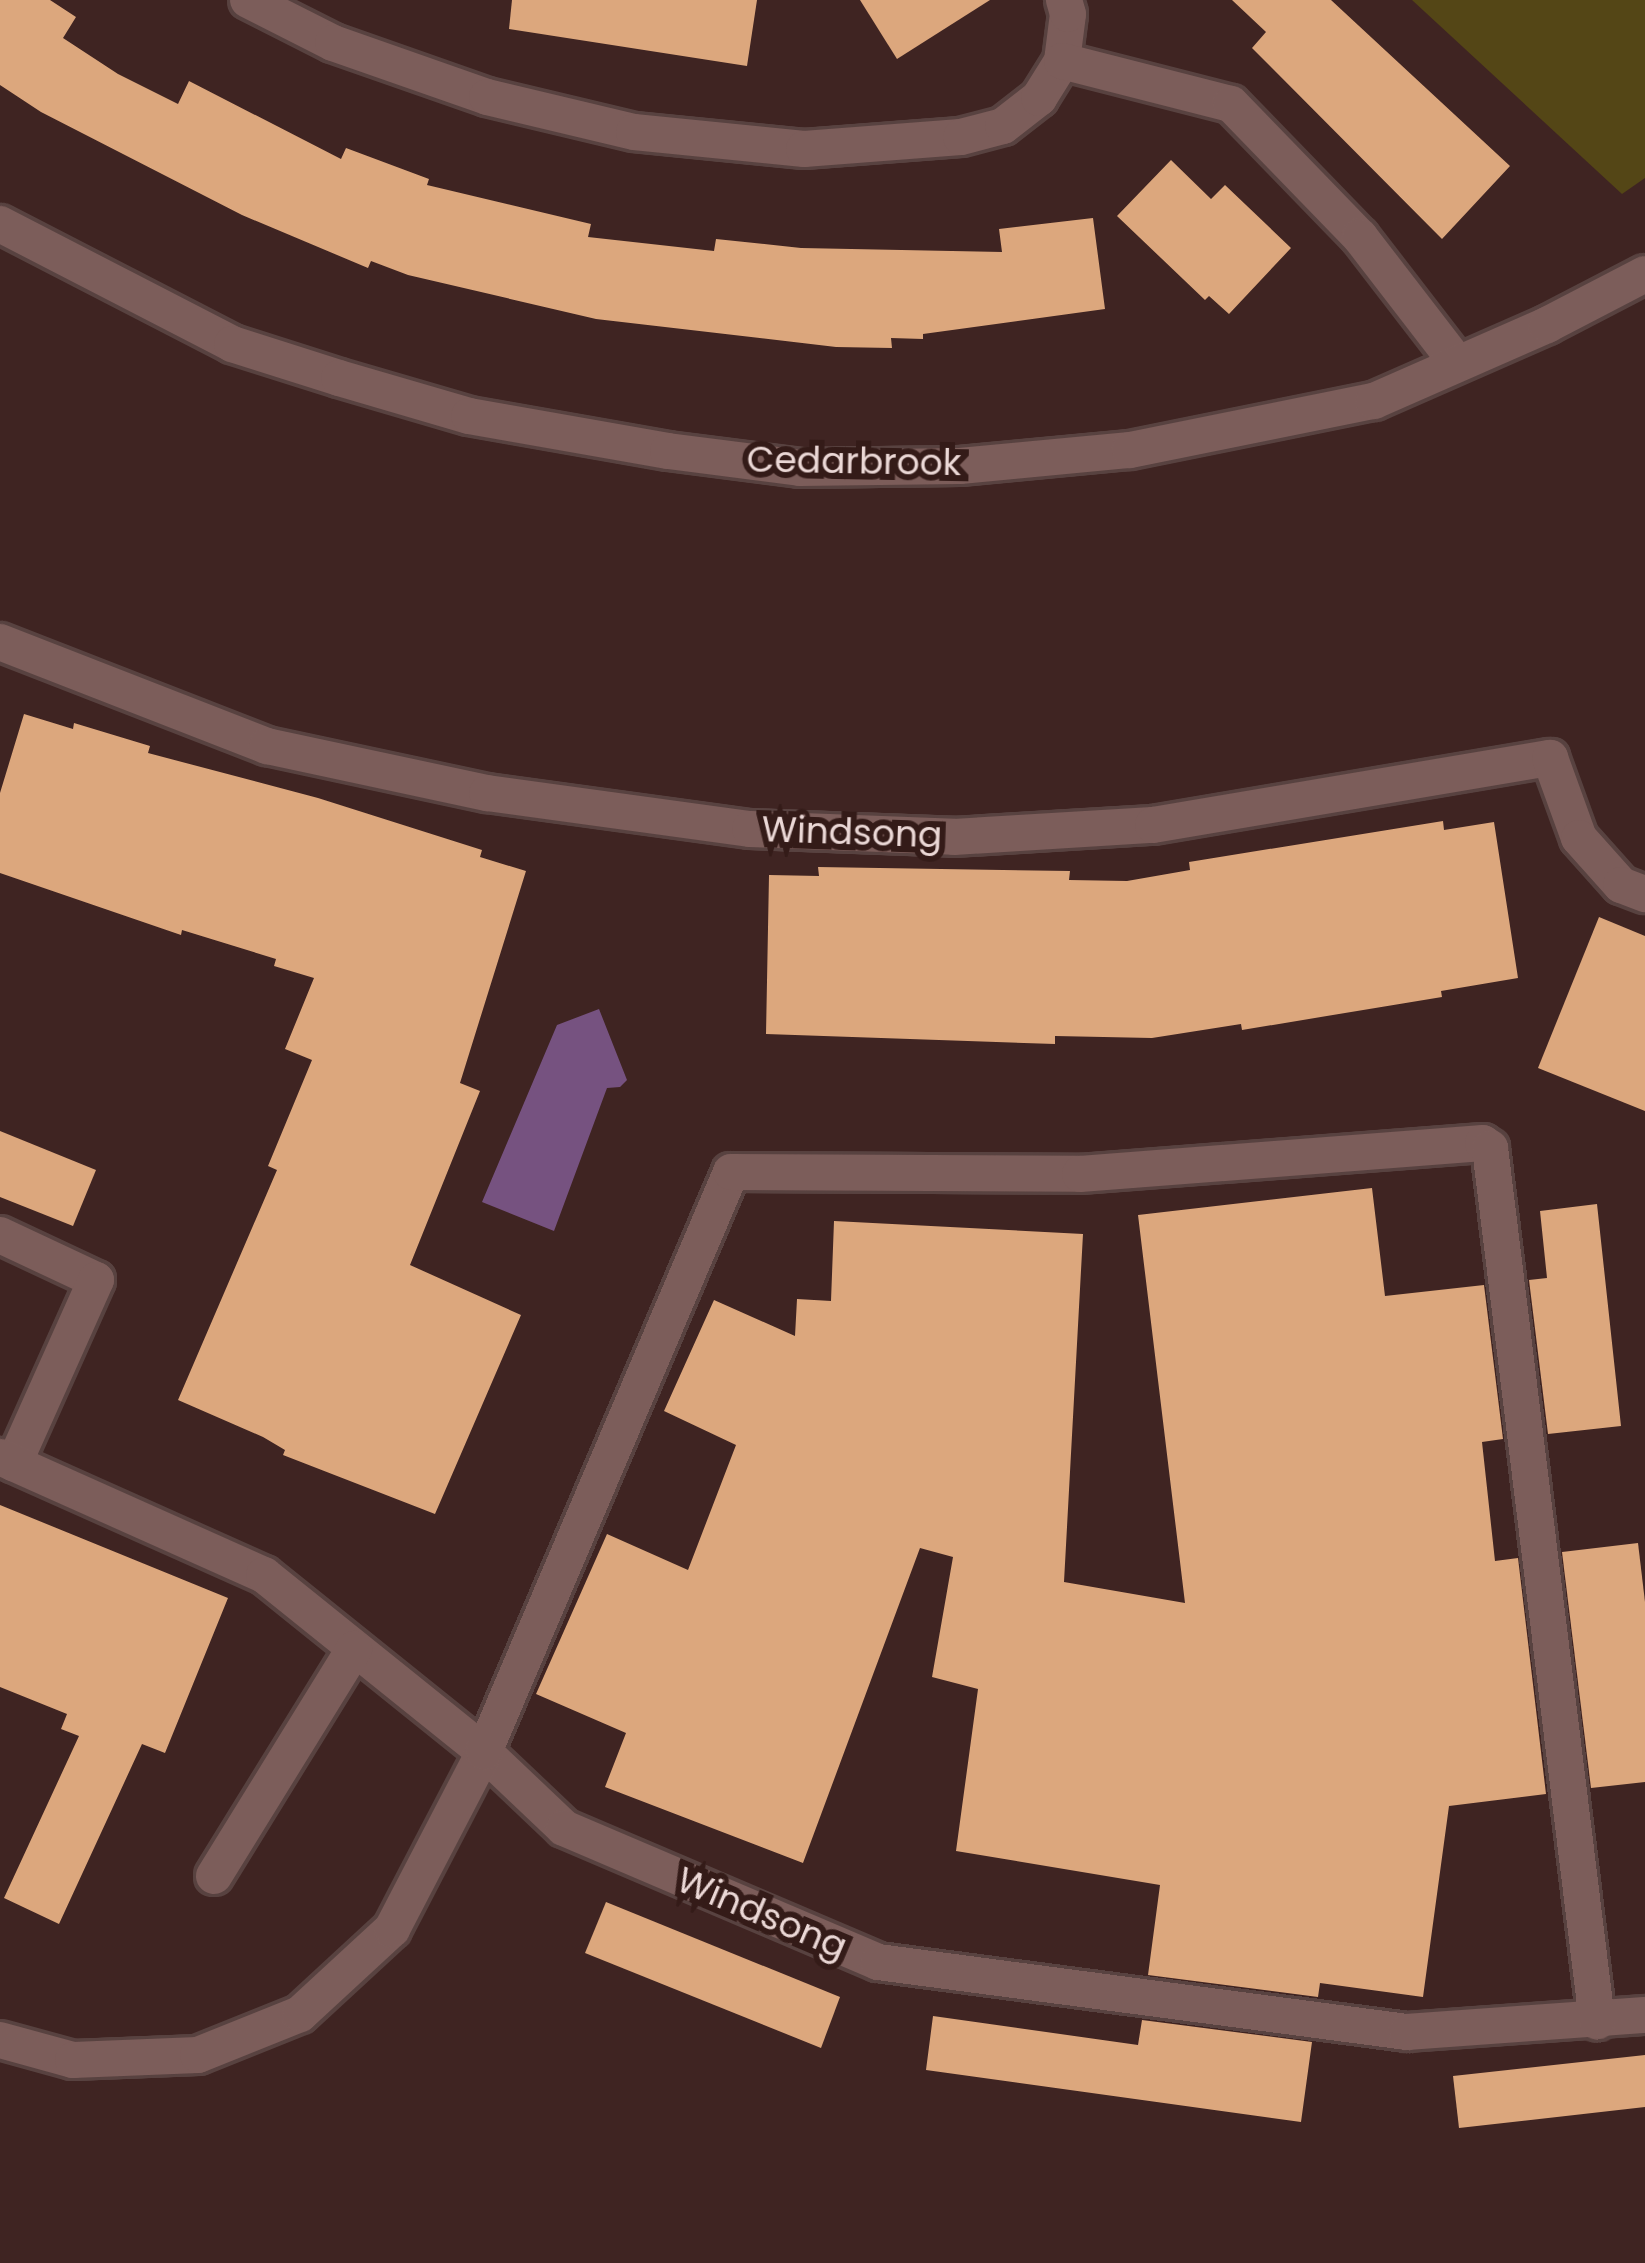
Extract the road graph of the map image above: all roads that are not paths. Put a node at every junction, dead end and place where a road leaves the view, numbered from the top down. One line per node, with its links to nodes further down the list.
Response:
1 (248, 0): 3 (street)
2 (1066, 7): 3 (street)
3 (1062, 61): 6 (street)
4 (0, 224): 6 (street, Cedarbrook)
5 (1645, 274): 6 (street, Cedarbrook)
6 (1457, 363)
7 (0, 642): 8 (street, Windsong)
8 (1645, 894)
9 (0, 1235): 10 (street)
10 (7, 1460): 11 (street, Windsong)
11 (354, 1649): 12 (street, Windsong); 13 (street)
12 (484, 1752): 15 (street, Windsong); 15 (street); 16 (street)
13 (214, 1876)
14 (1645, 2015): 15 (street, Windsong)
15 (1598, 2021)
16 (0, 2040)

